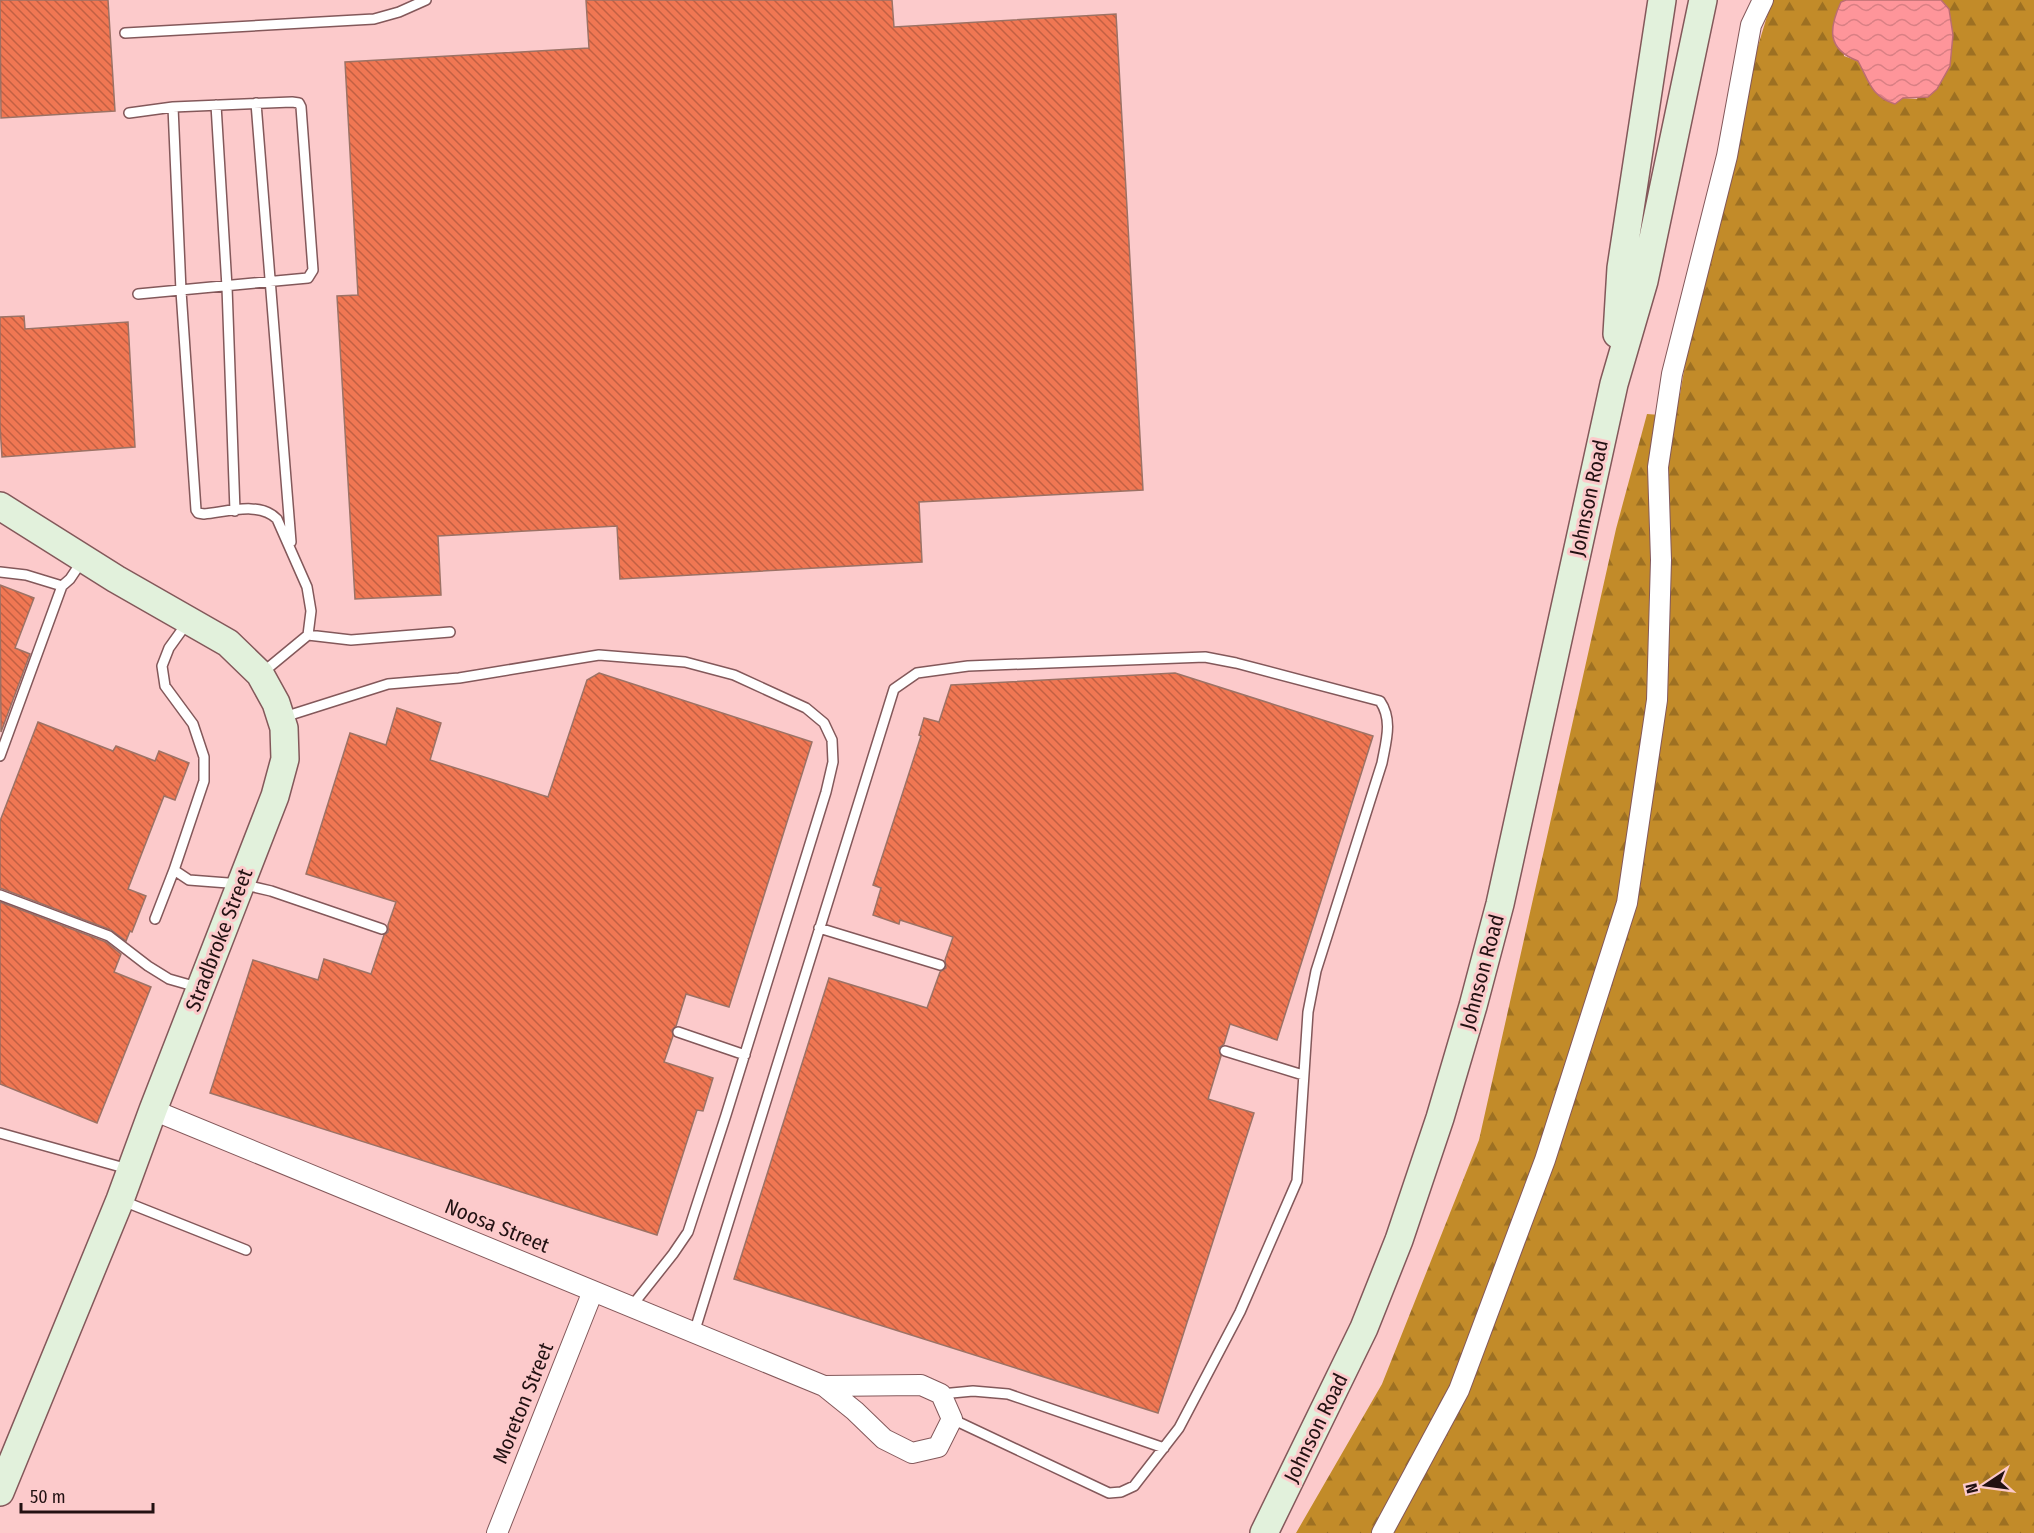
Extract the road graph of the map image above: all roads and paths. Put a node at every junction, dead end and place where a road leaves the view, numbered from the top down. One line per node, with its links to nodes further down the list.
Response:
1 (426, 0): 6 (lane)
2 (1645, 0): 11 (main road, Johnson Road)
3 (1662, 0): 11 (main road, Johnson Road)
4 (1703, 0): 16 (main road, Johnson Road)
5 (1763, 0): 56 (street)
6 (125, 33)
7 (256, 103): 8 (lane); 12 (lane); 12 (lane)
8 (216, 105): 9 (lane); 13 (lane)
9 (173, 107): 10 (lane); 14 (lane)
10 (129, 113)
11 (1640, 141): 16 (main road, Johnson Road)
12 (270, 283): 13 (lane); 19 (lane)
13 (227, 287): 14 (lane); 18 (lane)
14 (181, 291): 15 (lane); 18 (lane)
15 (138, 294)
16 (1614, 384): 55 (main road, Johnson Road)
17 (0, 506): 20 (main road, Stradbroke Street)
18 (235, 511): 19 (lane)
19 (291, 547): 25 (lane)
20 (83, 559): 22 (lane); 23 (main road, Stradbroke Street)
21 (0, 572): 22 (lane)
22 (62, 586): 28 (lane)
23 (189, 621): 26 (main road, Stradbroke Street); 29 (lane)
24 (450, 632): 25 (lane)
25 (308, 635): 26 (lane)
26 (260, 674): 27 (main road, Stradbroke Street)
27 (280, 718): 30 (main road, Stradbroke Street); 39 (lane)
28 (0, 756)
29 (174, 870): 30 (lane); 32 (lane)
30 (241, 884): 34 (lane); 36 (main road, Stradbroke Street)
31 (0, 895): 36 (lane)
32 (155, 920)
33 (819, 928): 35 (lane); 40 (lane); 48 (lane)
34 (382, 929)
35 (940, 965)
36 (200, 988): 41 (main road, Stradbroke Street)
37 (678, 1032): 39 (lane)
38 (1225, 1052): 40 (lane)
39 (745, 1055): 47 (lane)
40 (1303, 1075): 52 (lane)
41 (153, 1110): 43 (main road, Stradbroke Street); 46 (street, Noosa Street)
42 (0, 1133): 43 (lane)
43 (130, 1170): 44 (main road, Stradbroke Street)
44 (120, 1200): 45 (lane); 53 (main road, Stradbroke Street)
45 (246, 1250)
46 (593, 1291): 47 (street, Noosa Street); 54 (street, Moreton Street)
47 (631, 1307): 48 (street, Noosa Street)
48 (694, 1333): 49 (street, Noosa Street)
49 (824, 1386): 50 (street, Noosa Street); 51 (street, Noosa Street)
50 (941, 1394): 51 (street); 52 (lane)
51 (952, 1419): 52 (lane)
52 (1164, 1448)
53 (0, 1492)
54 (497, 1533)
55 (1264, 1533)
56 (1382, 1533)

